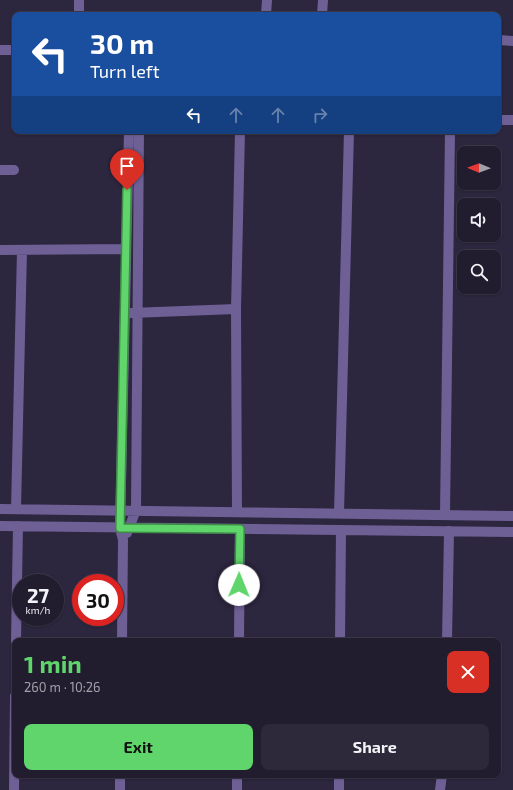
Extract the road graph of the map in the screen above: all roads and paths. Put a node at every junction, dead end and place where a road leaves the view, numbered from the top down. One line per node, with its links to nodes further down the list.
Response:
1 (79, 0): 4 (street)
2 (267, 0): 5 (street)
3 (323, 0): 6 (street)
4 (79, 12)
5 (266, 12)
6 (322, 12)
7 (501, 40): 8 (street)
8 (513, 41)
9 (0, 50): 10 (street)
10 (12, 50)
11 (501, 120): 12 (street)
12 (513, 120)
13 (128, 134): 20 (street)
14 (139, 134): 24 (street)
15 (240, 134): 23 (street)
16 (349, 134): 31 (street)
17 (450, 134): 32 (street)
18 (0, 170): 19 (street)
19 (14, 170)
20 (126, 249): 22 (street); 25 (street)
21 (0, 250): 22 (street)
22 (22, 250): 27 (street)
23 (236, 309): 24 (street); 30 (street)
24 (138, 312): 25 (street); 29 (street)
25 (125, 314): 28 (street)
26 (0, 509): 27 (street)
27 (16, 510): 28 (street)
28 (121, 510): 29 (street); 36 (street)
29 (136, 510): 30 (street); 36 (street)
30 (237, 512): 31 (street)
31 (340, 513): 32 (street)
32 (444, 515): 33 (street)
33 (513, 516)
34 (0, 526): 35 (street)
35 (18, 526): 36 (street); 41 (street)
36 (125, 528): 37 (street); 42 (street)
37 (240, 529): 38 (street); 43 (street)
38 (341, 530): 39 (street); 44 (street)
39 (449, 531): 40 (street); 45 (street)
40 (513, 532)
41 (16, 638)
42 (122, 638)
43 (239, 638)
44 (340, 638)
45 (447, 638)
46 (14, 778): 51 (street)
47 (120, 778): 52 (street)
48 (237, 778): 53 (street)
49 (339, 778): 54 (street)
50 (442, 778): 55 (street)
51 (14, 790)
52 (120, 790)
53 (237, 790)
54 (339, 790)
55 (440, 790)

